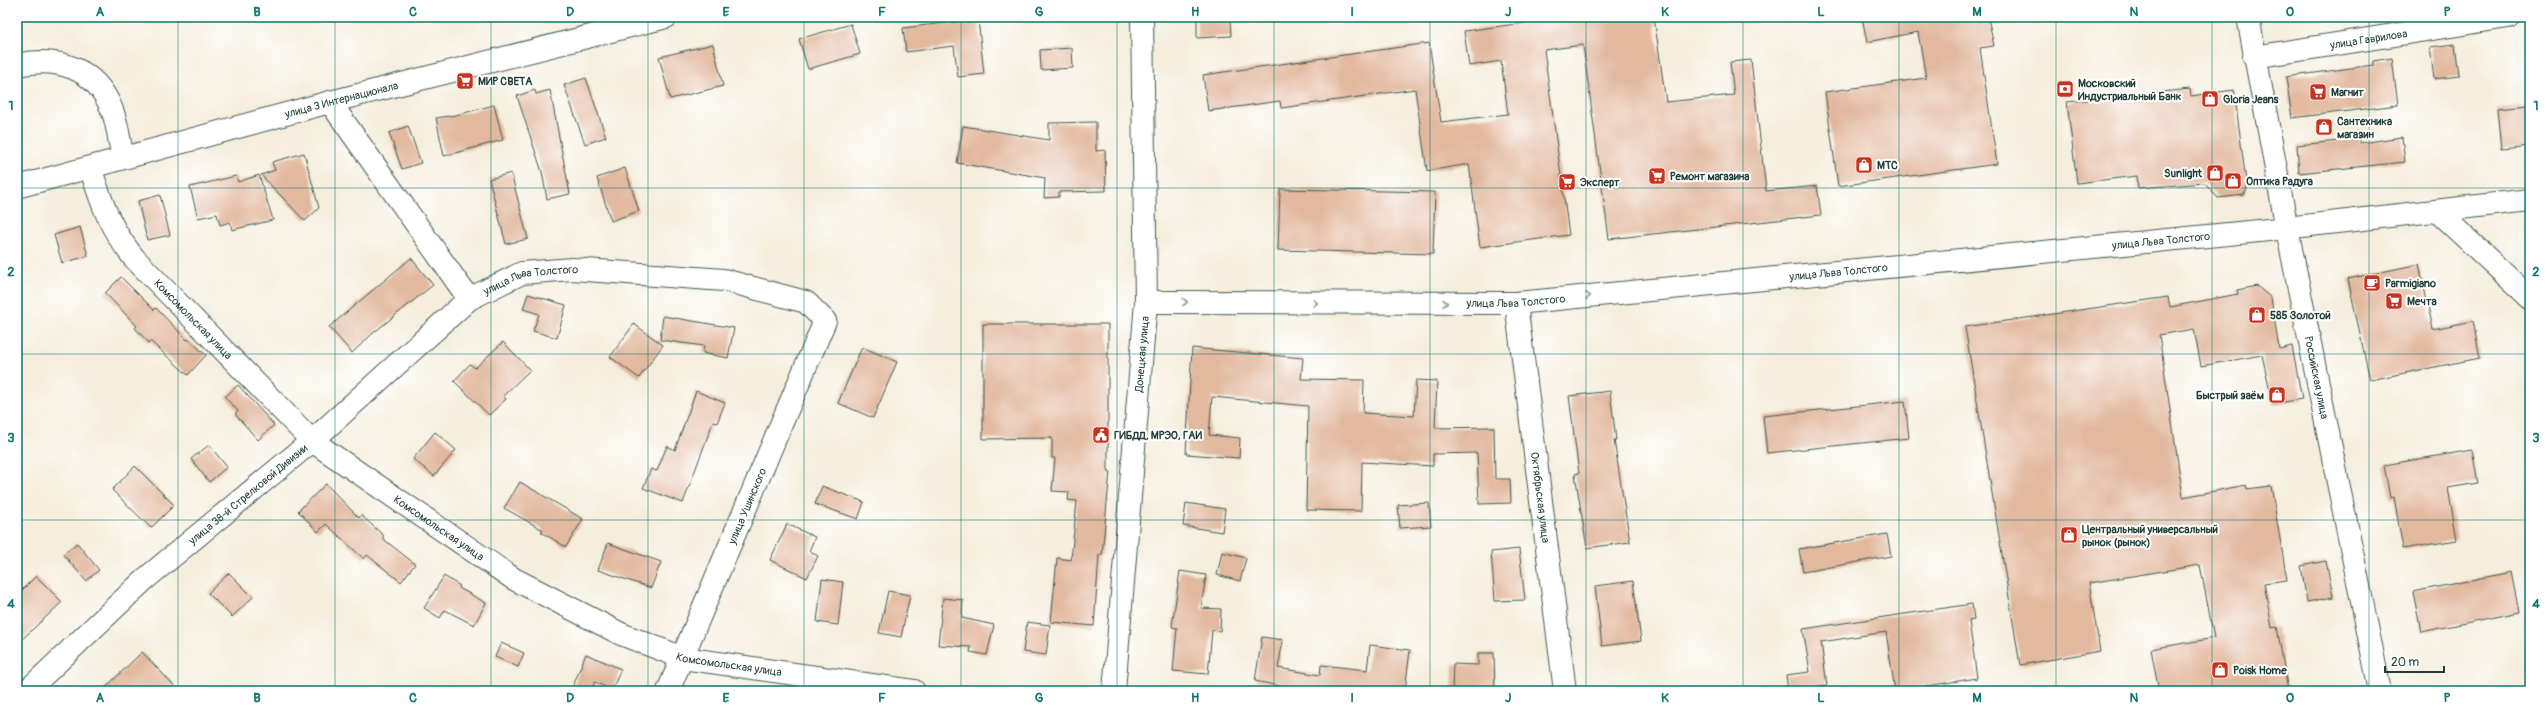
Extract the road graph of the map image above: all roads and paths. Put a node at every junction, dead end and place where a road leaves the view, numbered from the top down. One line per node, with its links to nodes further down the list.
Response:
1 (666, 17): 5 (street, улица 3 Интернационала)
2 (1142, 17): 17 (street, Донецкая улица)
3 (2248, 17): 6 (street, Российская улица)
4 (2508, 17): 6 (street, улица Гаврилова)
5 (612, 23): 8 (street, улица 3 Интернационала)
6 (2254, 57): 14 (street, Российская улица)
7 (17, 65): 9 (street)
8 (330, 102): 9 (street, улица 3 Интернационала); 16 (street, улица Льва Толстого)
9 (123, 157): 10 (street, улица 3 Интернационала)
10 (90, 167): 11 (street, улица 3 Интернационала); 20 (street, Комсомольская улица)
11 (17, 187)
12 (2530, 200): 13 (street, улица Льва Толстого)
13 (2438, 212): 14 (street, улица Льва Толстого); 15 (street)
14 (2287, 229): 18 (street, улица Льва Толстого, one-way to 14); 27 (street, Российская улица)
15 (2530, 298)
16 (469, 299): 19 (street, улица Льва Толстого); 20 (street, улица 38-й Стрелковой Дивизии)
17 (1146, 302): 18 (street, улица Льва Толстого, one-way to 18); 25 (street, Донецкая улица)
18 (1516, 303): 26 (street, Октябрьская улица)
19 (825, 321): 21 (street, улица Ушинского)
20 (312, 441): 21 (street, Комсомольская улица); 22 (street, улица 38-й Стрелковой Дивизии)
21 (683, 658): 23 (street, улица Ушинского); 24 (street, Комсомольская улица)
22 (27, 691)
23 (668, 691)
24 (914, 691)
25 (1114, 691)
26 (1565, 691)
27 (2380, 691)

